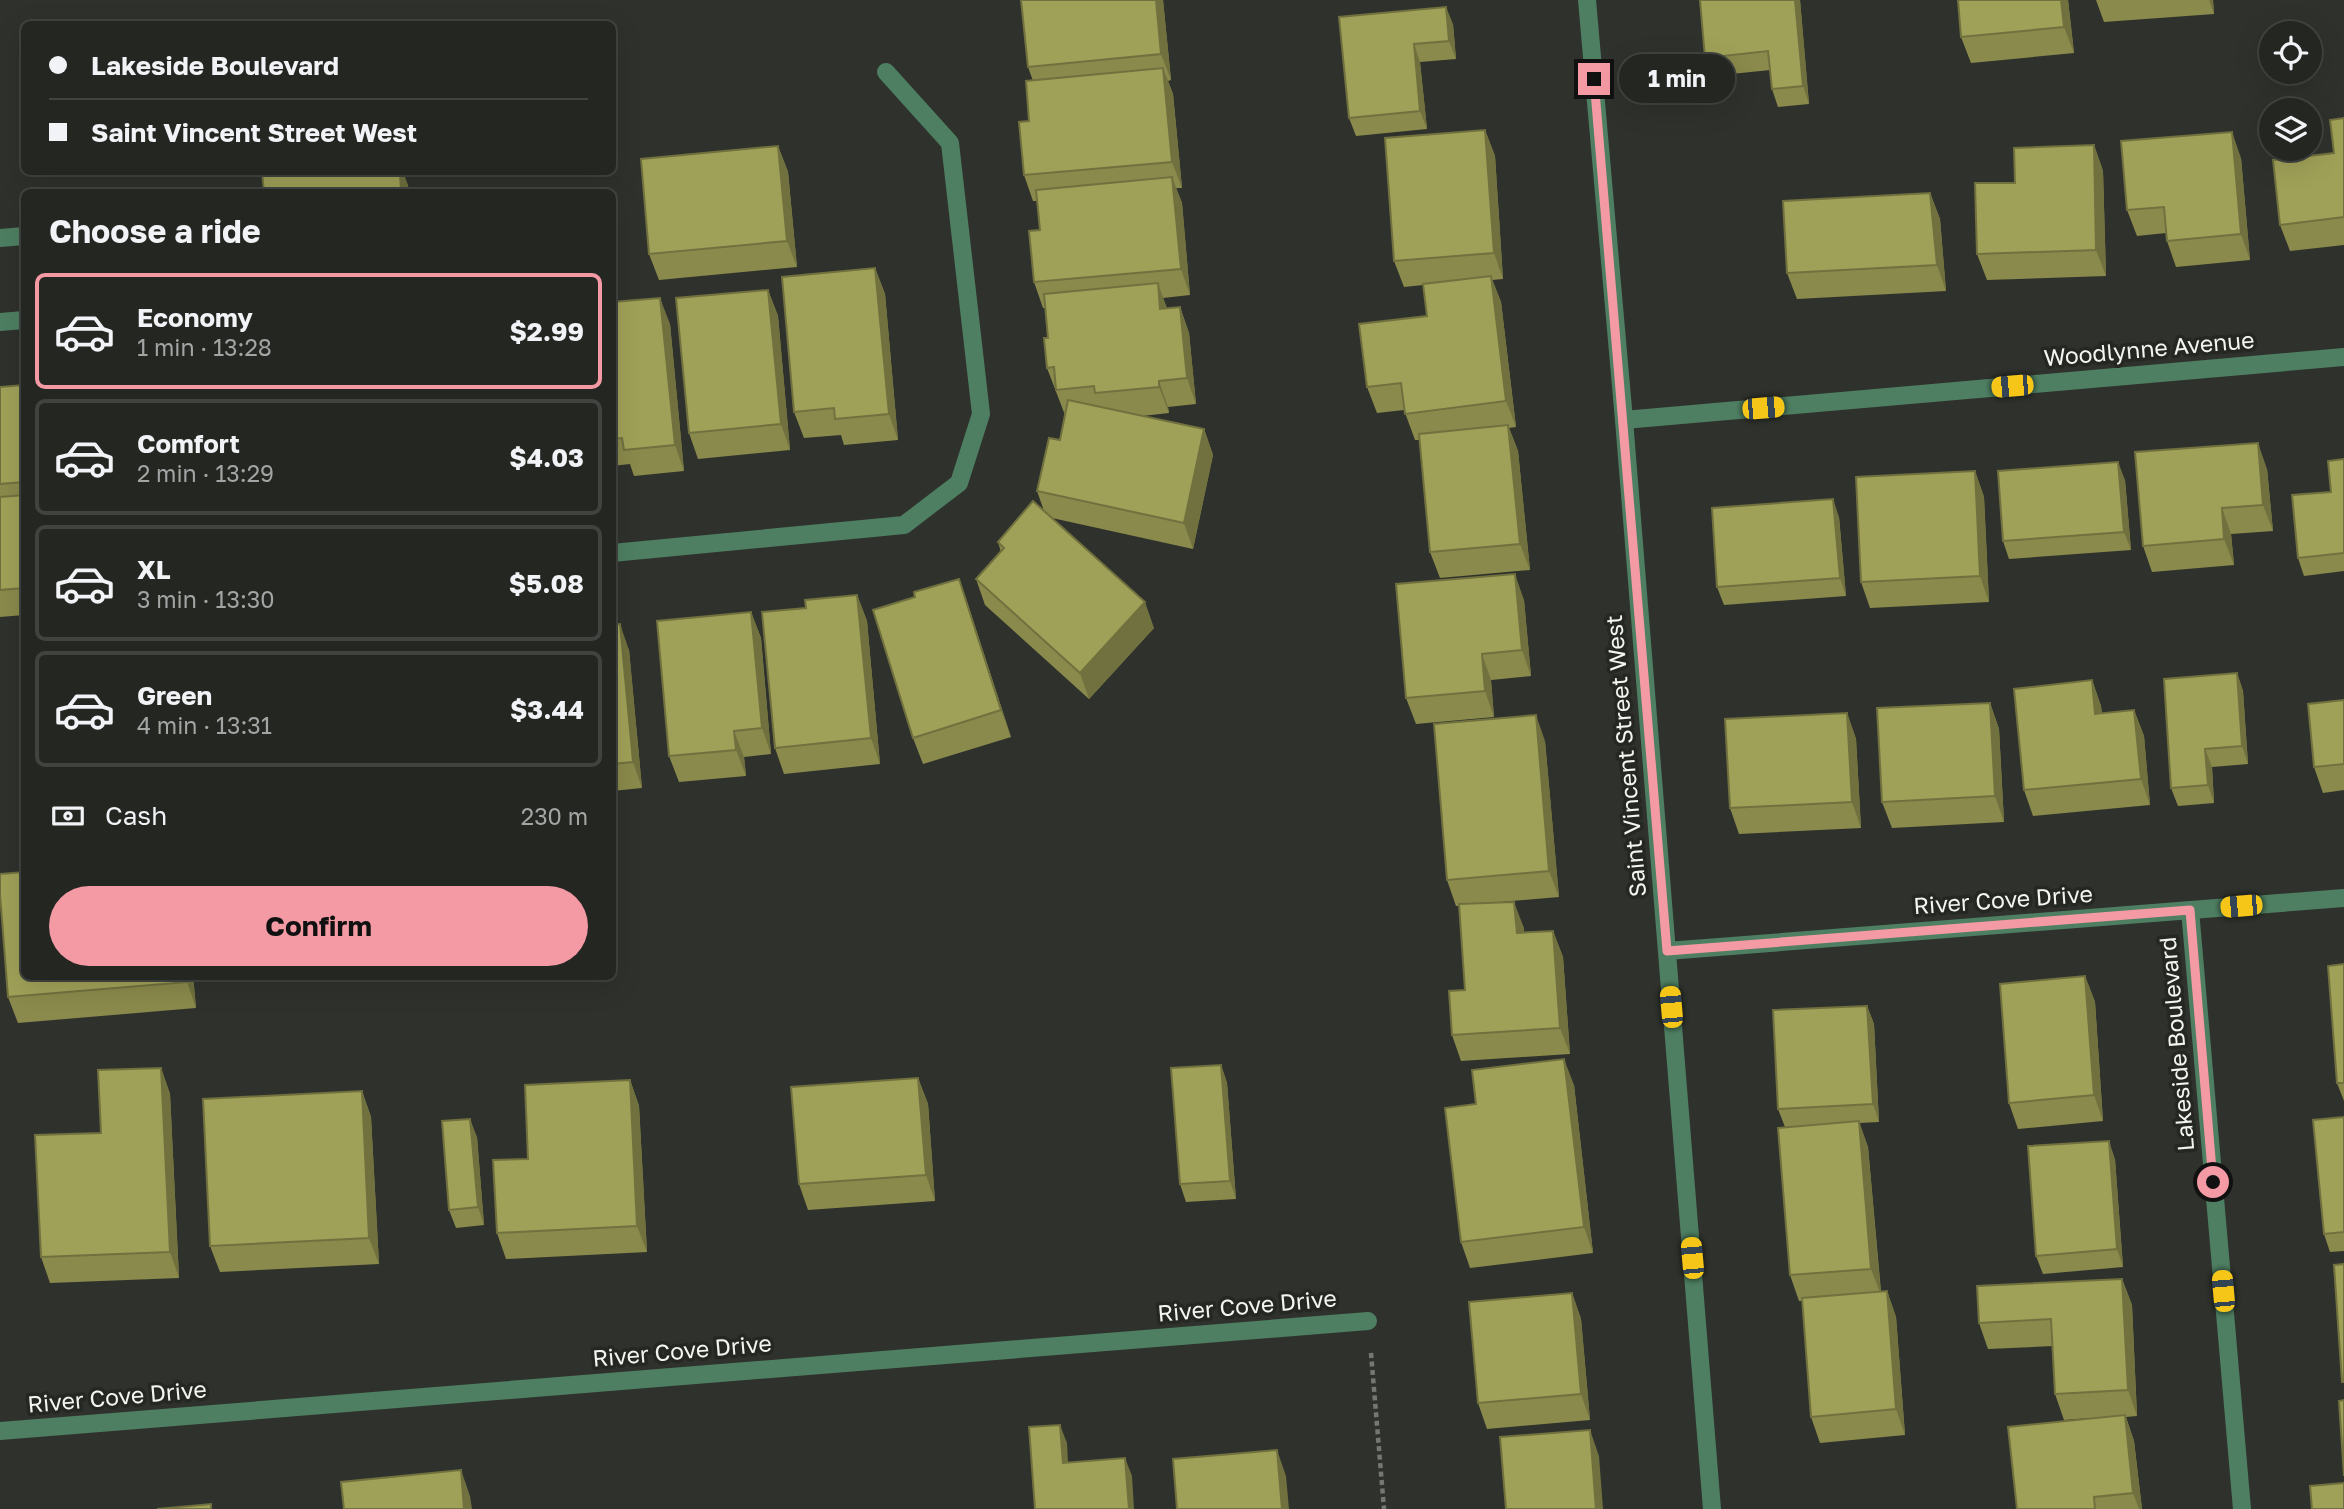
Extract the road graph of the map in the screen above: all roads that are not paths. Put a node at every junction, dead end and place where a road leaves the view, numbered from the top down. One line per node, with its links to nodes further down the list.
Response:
1 (1587, 0): 8 (street, Saint Vincent Street West)
2 (886, 72): 9 (street)
3 (21, 236): 4 (street)
4 (0, 238)
5 (21, 320): 6 (street)
6 (0, 322)
7 (2344, 356): 8 (street, Woodlynne Avenue)
8 (1624, 420): 12 (street, Saint Vincent Street West)
9 (616, 553)
10 (2344, 898): 11 (street, River Cove Drive)
11 (2190, 910): 12 (street, River Cove Drive); 16 (street, Lakeside Boulevard)
12 (1667, 951): 15 (street, Saint Vincent Street West)
13 (1368, 1321): 14 (street, River Cove Drive)
14 (0, 1431)
15 (1712, 1509)
16 (2242, 1509)

